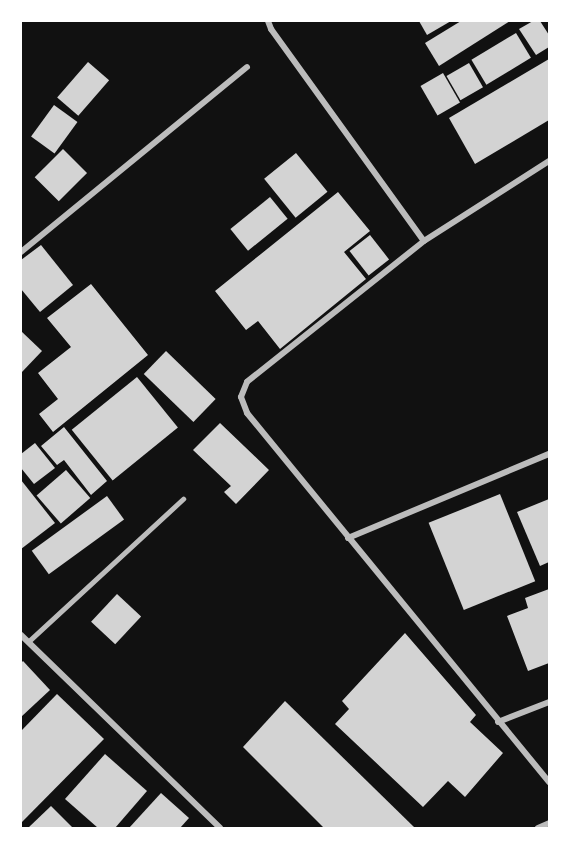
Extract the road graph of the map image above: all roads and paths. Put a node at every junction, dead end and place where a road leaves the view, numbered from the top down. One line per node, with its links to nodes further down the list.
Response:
1 (268, 21): 4 (street)
2 (247, 67): 5 (street)
3 (549, 161): 4 (street)
4 (424, 241): 8 (street)
5 (21, 252)
6 (549, 454): 8 (street)
7 (183, 499): 10 (lane)
8 (348, 538): 12 (street)
9 (21, 635): 10 (street)
10 (28, 642): 15 (street)
11 (549, 702): 12 (street)
12 (498, 722): 13 (street)
13 (549, 782)
14 (549, 823): 16 (street)
15 (220, 828)
16 (538, 828)

